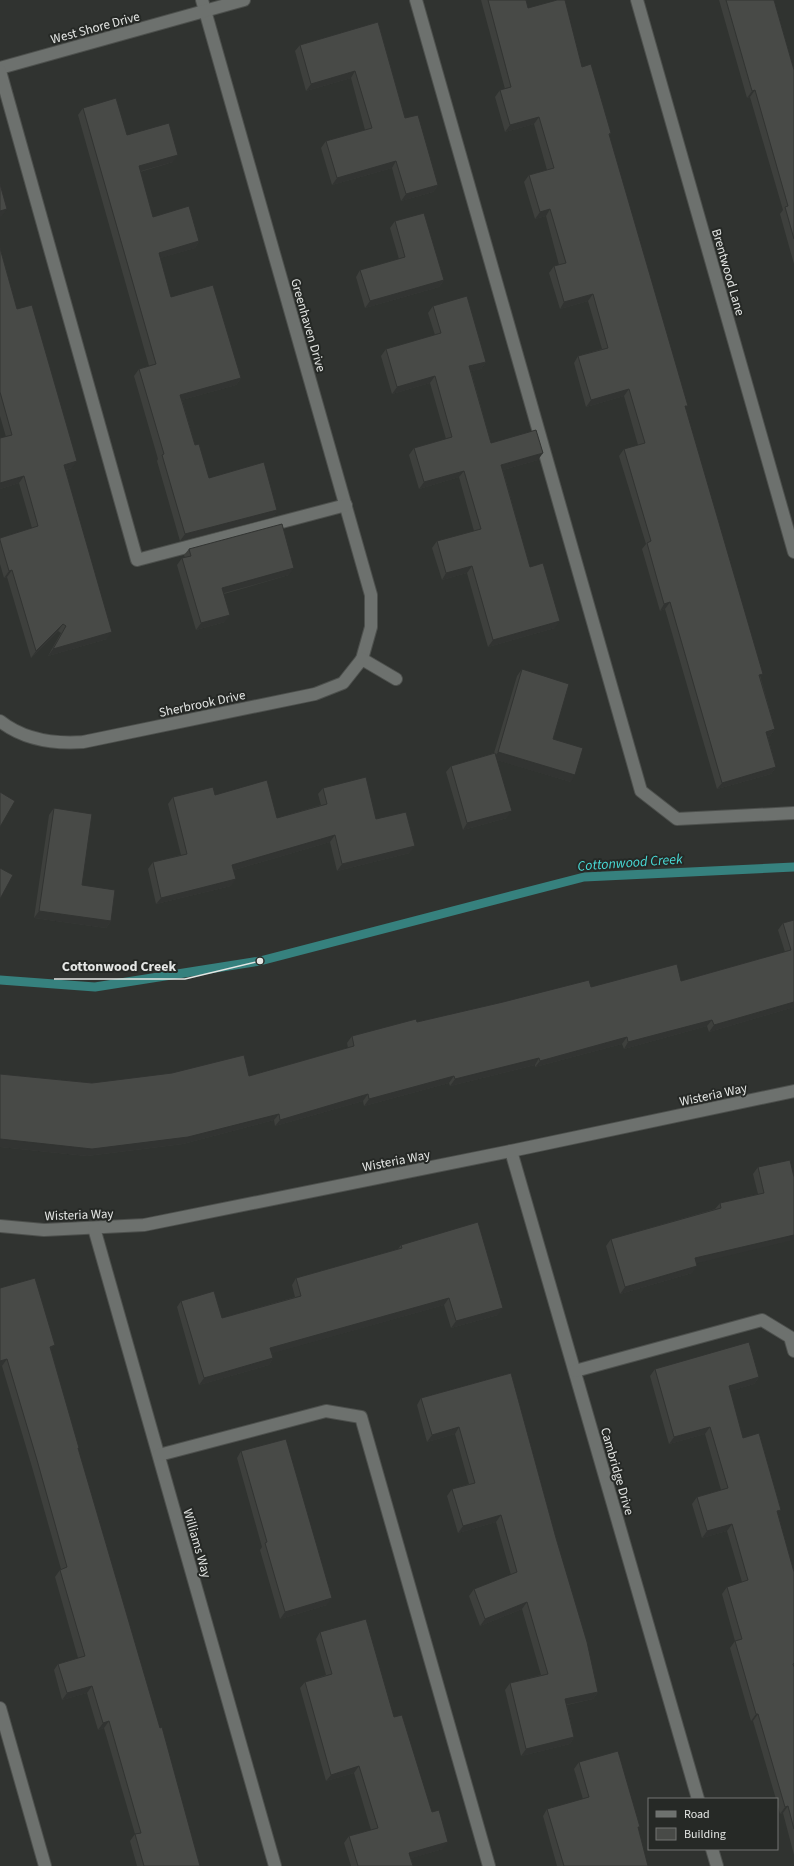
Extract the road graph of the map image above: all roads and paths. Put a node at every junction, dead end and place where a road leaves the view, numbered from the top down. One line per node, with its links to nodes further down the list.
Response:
1 (244, 0): 4 (street, West Shore Drive)
2 (416, 0): 12 (street)
3 (638, 0): 8 (street, Brentwood Lane)
4 (203, 6): 5 (street, West Shore Drive); 7 (street, Greenhaven Drive)
5 (0, 68)
6 (0, 71): 7 (street)
7 (346, 505): 9 (street, Greenhaven Drive)
8 (794, 552)
9 (362, 659): 10 (street); 11 (street, Sherbrook Drive)
10 (396, 679)
11 (0, 721)
12 (794, 813)
13 (794, 1091): 14 (street, Wisteria Way)
14 (511, 1151): 16 (street, Wisteria Way); 18 (street, Cambridge Drive)
15 (0, 1226): 16 (street, Wisteria Way)
16 (94, 1228): 19 (street, Williams Way)
17 (794, 1351): 18 (street)
18 (575, 1371): 21 (street, Cambridge Drive)
19 (159, 1455): 24 (street, Williams Way); 25 (street)
20 (0, 1708): 23 (street)
21 (698, 1798)
22 (712, 1850): 26 (street)
23 (44, 1866)
24 (275, 1866)
25 (489, 1866)
26 (717, 1866)

